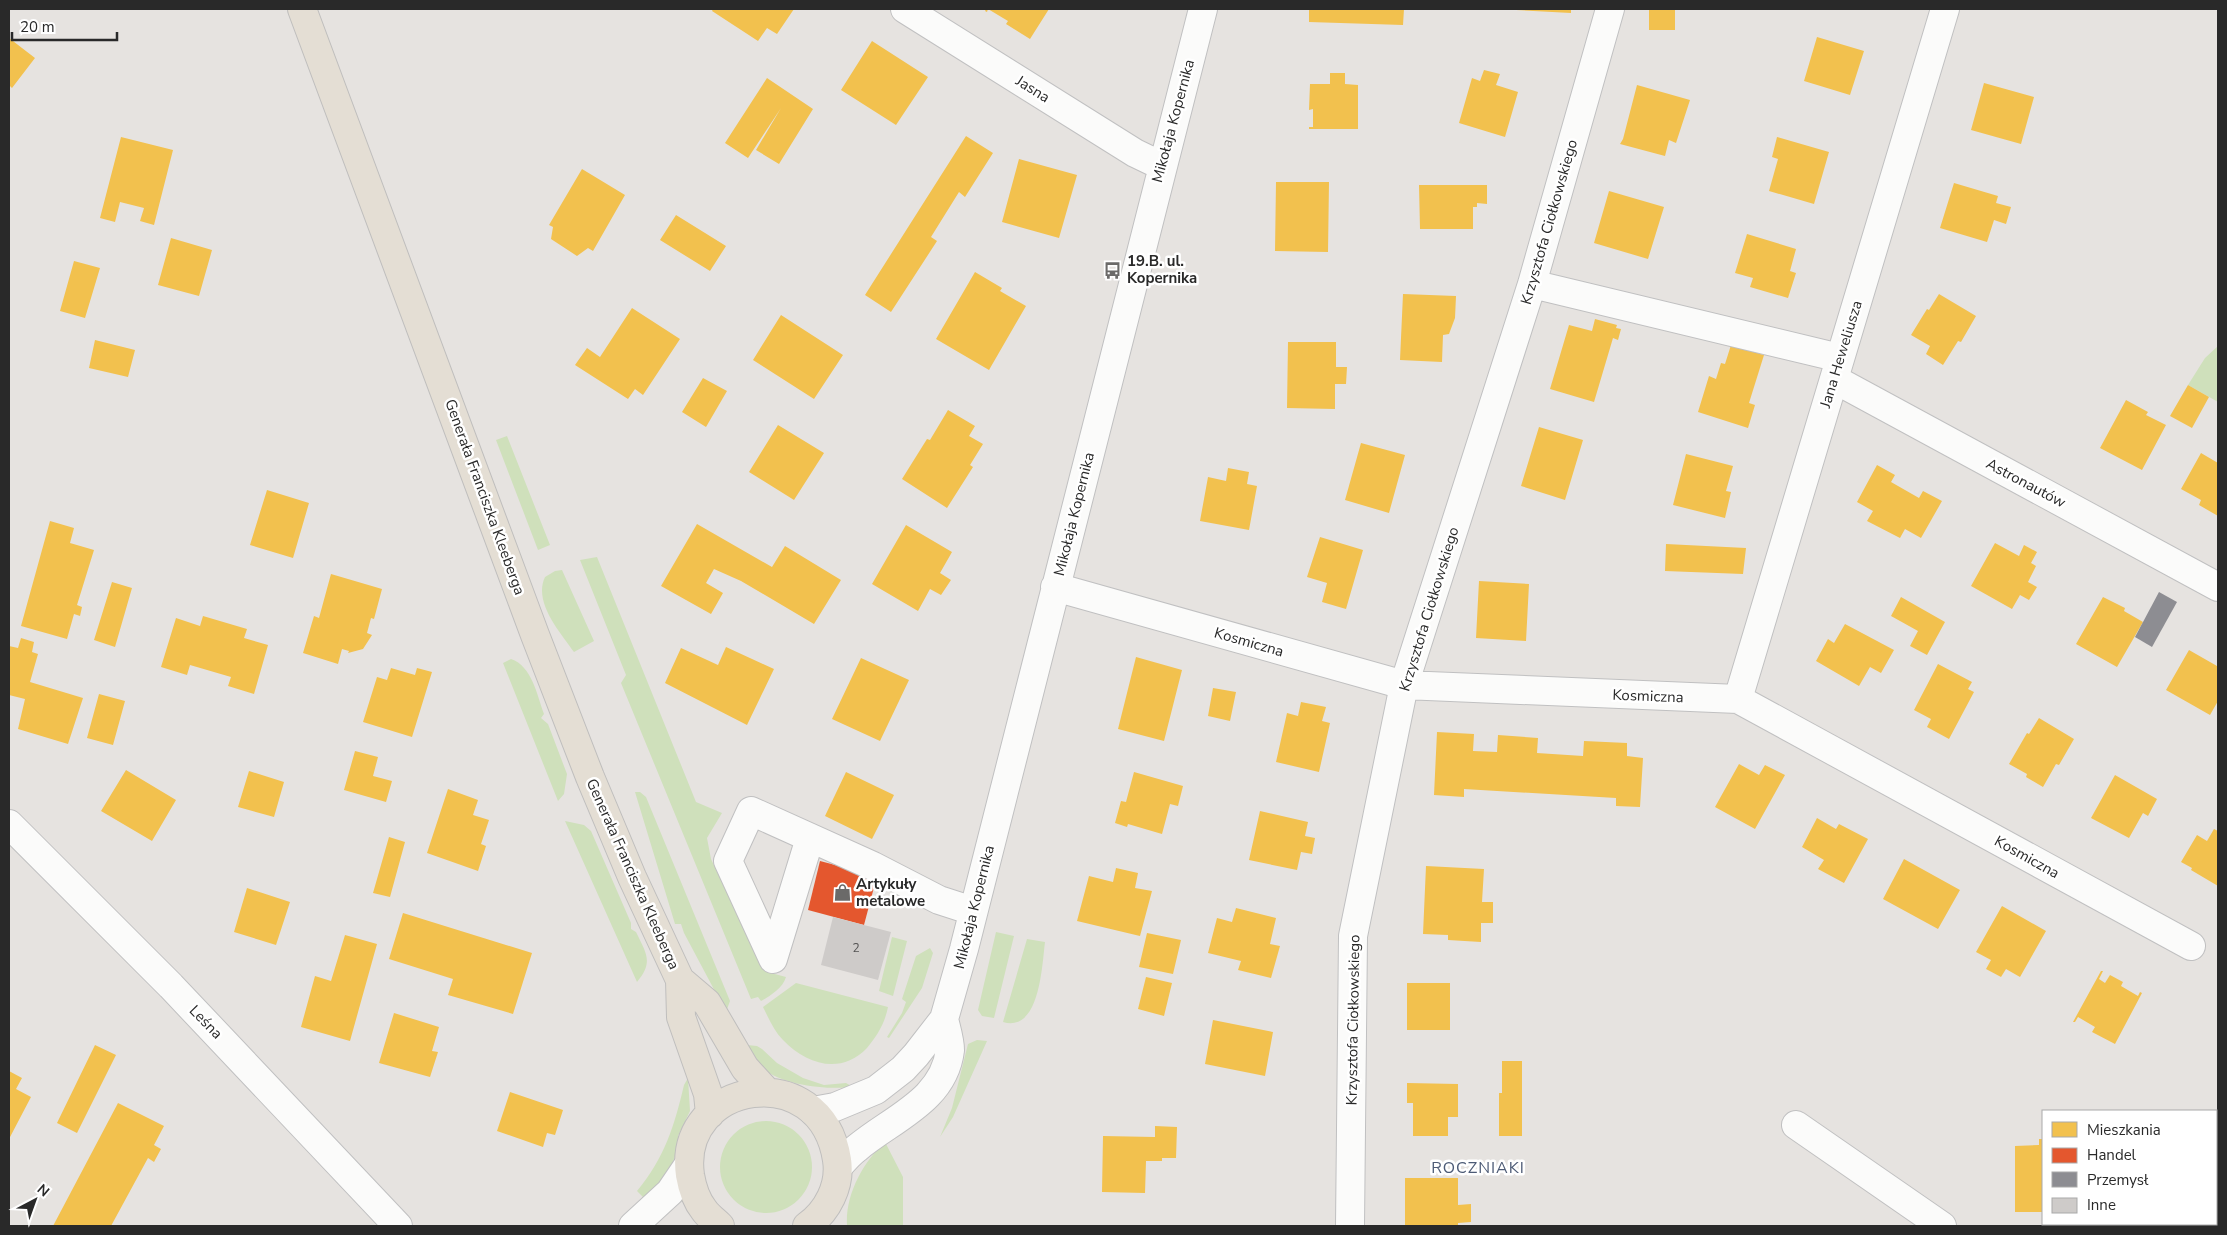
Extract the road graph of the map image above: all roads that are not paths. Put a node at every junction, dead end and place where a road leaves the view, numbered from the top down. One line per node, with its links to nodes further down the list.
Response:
1 (302, 9): 17 (main road, Generała Franciszka Kleeberga)
2 (905, 9): 6 (street, Jasna)
3 (1203, 9): 6 (street, Mikołaja Kopernika)
4 (1610, 9): 7 (street, Krzysztofa Ciołkowskiego)
5 (1946, 9): 8 (street, Jana Heweliusza)
6 (1162, 166): 9 (street, Mikołaja Kopernika)
7 (1532, 284): 8 (street, Astronautów); 11 (street, Krzysztofa Ciołkowskiego)
8 (1837, 368): 10 (street, Astronautów); 12 (street, Jana Heweliusza)
9 (1055, 587): 11 (street, Kosmiczna); 15 (street, Mikołaja Kopernika)
10 (2218, 587)
11 (1404, 685): 12 (street, Kosmiczna); 29 (street, Krzysztofa Ciołkowskiego)
12 (1738, 699): 16 (street, Kosmiczna)
13 (9, 824): 26 (street, Leśna)
14 (810, 838): 14 (street); 15 (street)
15 (973, 911): 18 (street, Mikołaja Kopernika)
16 (2191, 946)
17 (680, 980): 19 (main road, Generała Franciszka Kleeberga); 21 (main road, Generała Franciszka Kleeberga)
18 (944, 1019): 20 (street, Mikołaja Kopernika); 24 (street, Mikołaja Kopernika)
19 (767, 1092): 20 (main road); 21 (main road)
20 (813, 1111): 24 (main road)
21 (710, 1114): 23 (main road)
22 (1796, 1125): 30 (street)
23 (689, 1164): 27 (street); 28 (main road)
24 (838, 1166): 25 (main road)
25 (820, 1221)
26 (398, 1226)
27 (633, 1226)
28 (720, 1226)
29 (1350, 1226)
30 (1942, 1226)

